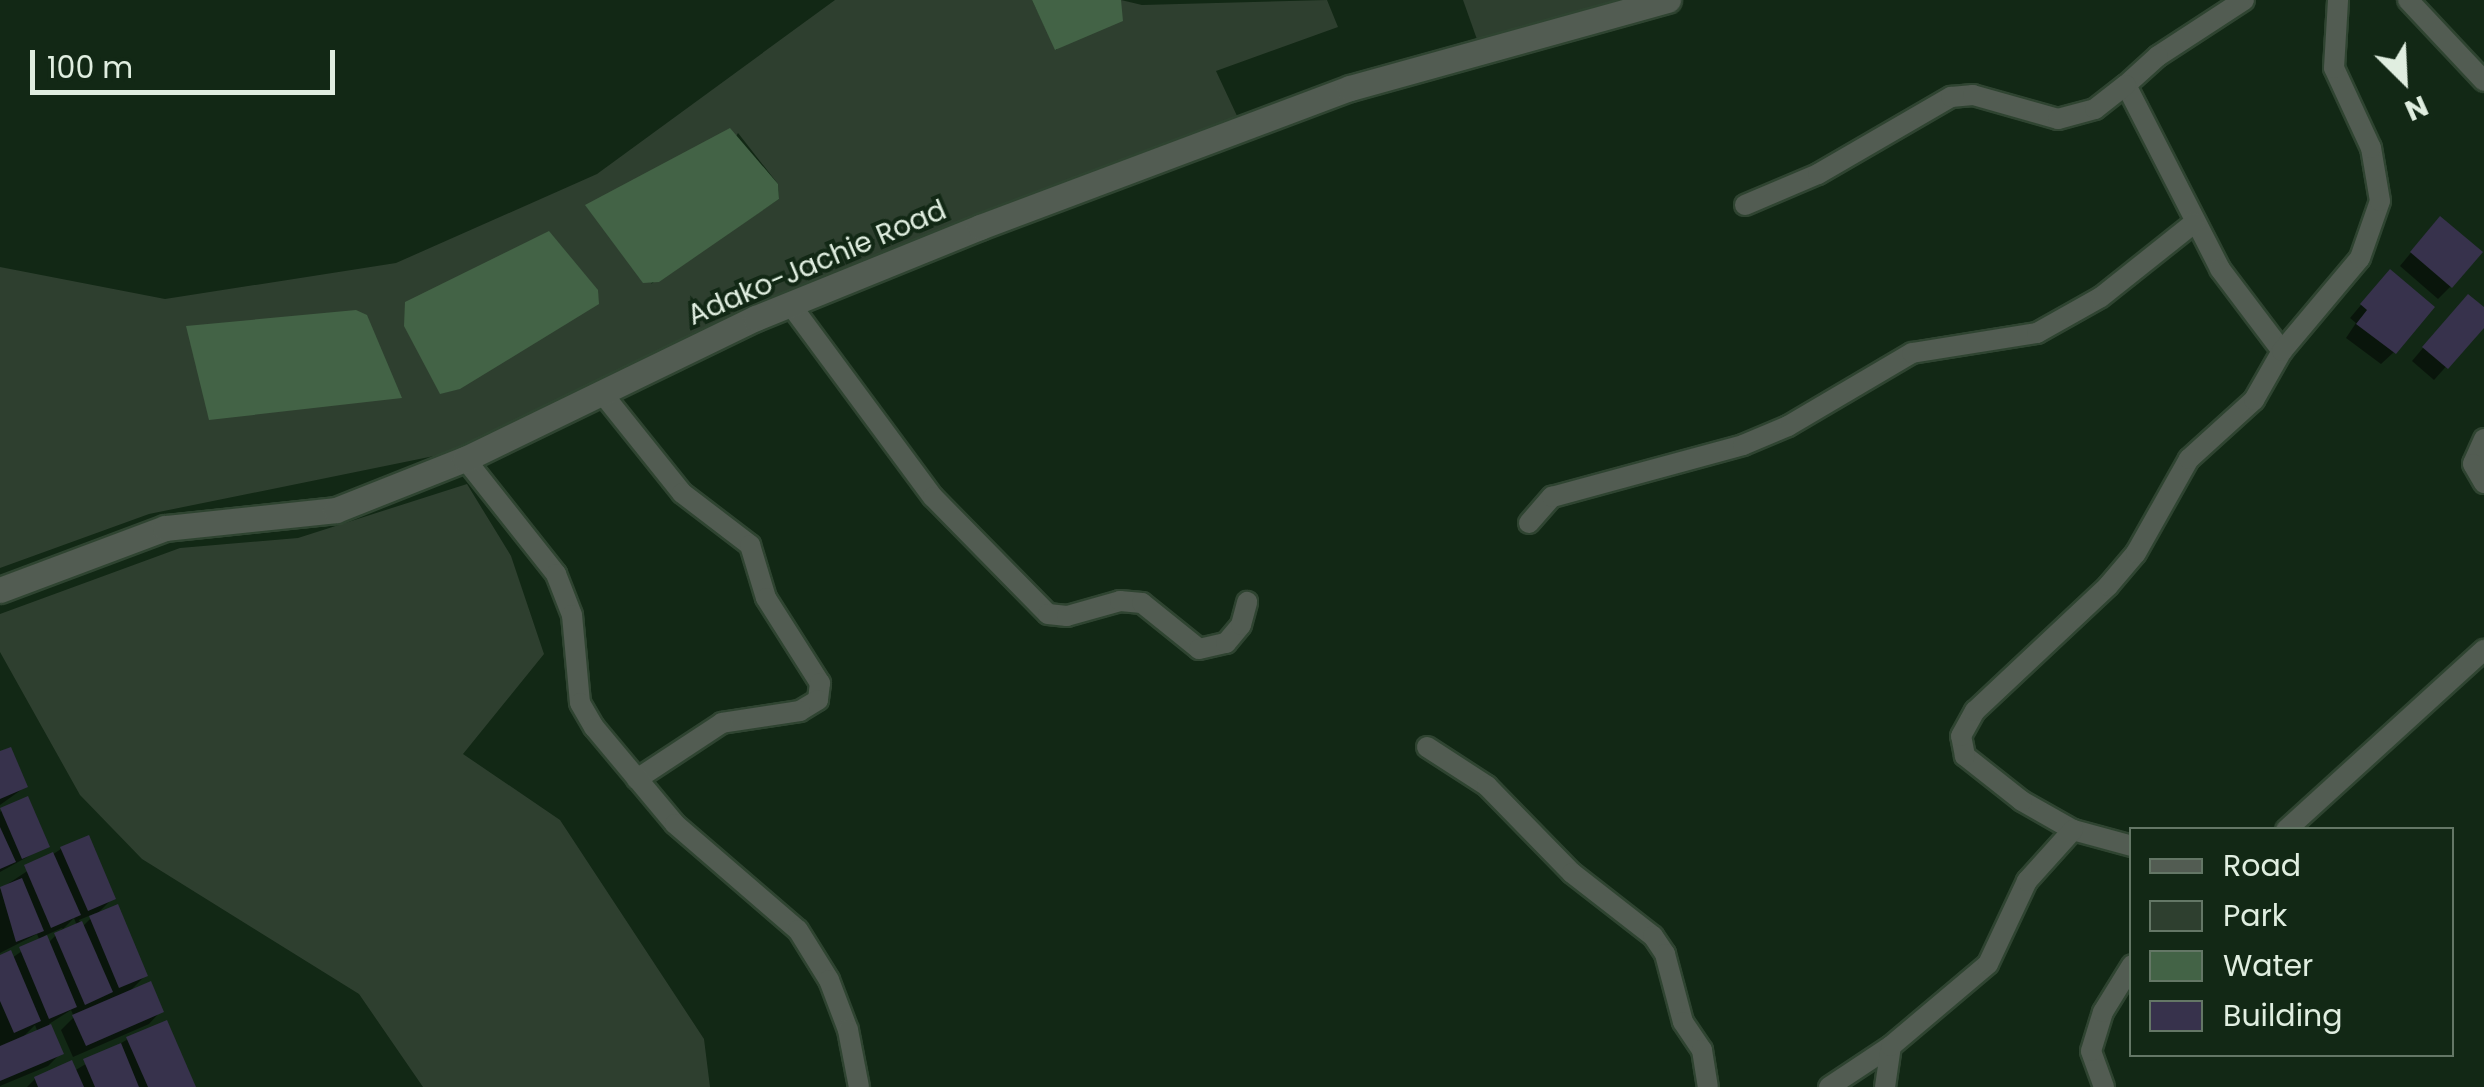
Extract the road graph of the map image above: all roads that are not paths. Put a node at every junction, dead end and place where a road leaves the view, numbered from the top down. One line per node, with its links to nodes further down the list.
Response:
1 (1668, 0): 9 (street, Adako-Jachie Road)
2 (2244, 0): 6 (street)
3 (2338, 0): 10 (street)
4 (2408, 0): 5 (street)
5 (2484, 81)
6 (2126, 86): 7 (street); 8 (street)
7 (1745, 205)
8 (2194, 223): 10 (street); 15 (street)
9 (790, 304): 11 (street, Adako-Jachie Road); 17 (street)
10 (2282, 351): 22 (street)
11 (602, 392): 13 (street, Adako-Jachie Road); 20 (street)
12 (2484, 439): 14 (street)
13 (465, 459): 16 (street, Adako-Jachie Road); 20 (street)
14 (2484, 483)
15 (1529, 524)
16 (0, 590)
17 (1247, 602)
18 (2484, 650): 21 (street)
19 (1427, 747): 27 (street)
20 (637, 779): 26 (street)
21 (2289, 827)
22 (2073, 830): 23 (street); 25 (street)
23 (2129, 845)
24 (2129, 970): 30 (street)
25 (1892, 1046): 28 (street); 29 (street)
26 (859, 1087)
27 (1708, 1087)
28 (1829, 1087)
29 (1885, 1087)
30 (2104, 1087)

